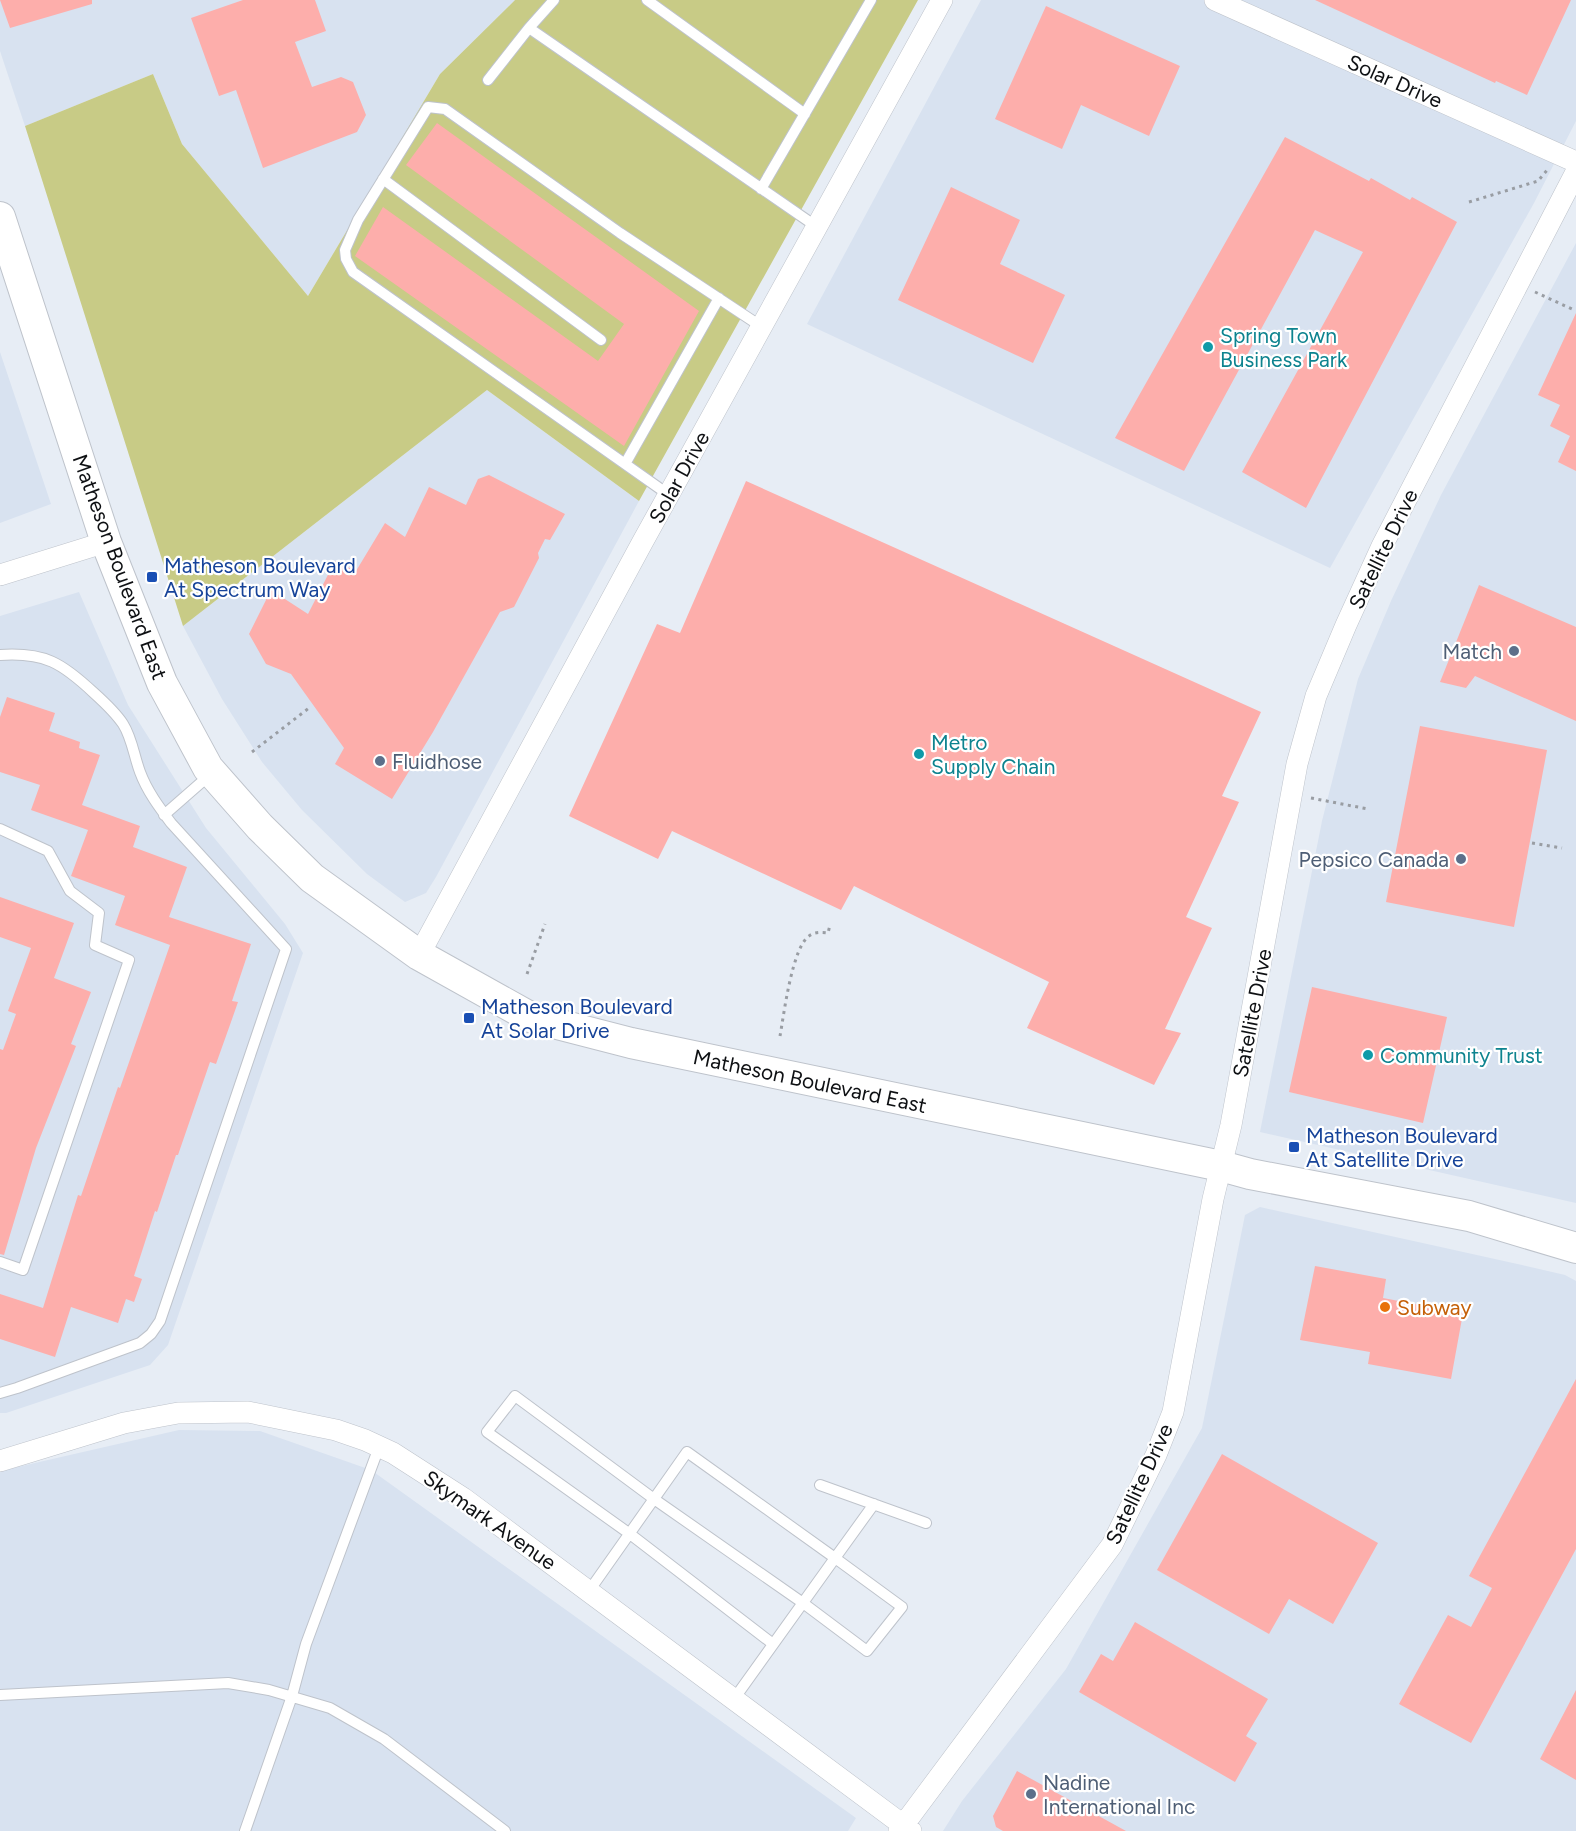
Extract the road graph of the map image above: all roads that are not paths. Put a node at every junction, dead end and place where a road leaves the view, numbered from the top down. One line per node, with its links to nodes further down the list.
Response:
1 (554, 0): 6 (lane)
2 (647, 0): 8 (lane)
3 (871, 0): 8 (lane)
4 (942, 0): 14 (street, Solar Drive)
5 (1215, 0): 9 (street, Solar Drive)
6 (529, 28): 7 (lane); 12 (lane)
7 (488, 80)
8 (805, 114): 12 (lane)
9 (1568, 158)
10 (1576, 172): 27 (street, Satellite Drive)
11 (383, 179): 15 (lane); 17 (lane); 18 (lane)
12 (762, 189): 14 (lane)
13 (0, 217): 20 (street, Matheson Boulevard East)
14 (817, 227): 16 (street, Solar Drive)
15 (719, 298): 16 (lane); 18 (lane)
16 (762, 327): 19 (street, Solar Drive)
17 (601, 340)
18 (625, 464): 19 (lane)
19 (669, 495): 26 (street, Solar Drive)
20 (106, 542): 21 (street); 23 (street, Matheson Boulevard East)
21 (0, 575)
22 (0, 655): 24 (lane)
23 (212, 773): 24 (lane); 26 (street, Matheson Boulevard East)
24 (164, 815): 30 (lane)
25 (0, 829): 29 (lane)
26 (419, 955): 27 (street, Matheson Boulevard East)
27 (1221, 1166): 28 (street, Matheson Boulevard East); 45 (street, Satellite Drive)
28 (1576, 1248)
29 (0, 1262)
30 (0, 1393)
31 (379, 1447): 32 (street, Skymark Avenue); 39 (street, Skymark Avenue); 43 (lane)
32 (0, 1461)
33 (820, 1485): 35 (lane)
34 (654, 1499): 37 (lane); 37 (lane); 38 (lane); 40 (lane)
35 (874, 1504): 36 (lane); 38 (lane)
36 (926, 1523)
37 (630, 1534): 39 (lane); 41 (lane)
38 (835, 1558): 40 (lane); 40 (lane)
39 (589, 1591): 44 (street, Skymark Avenue)
40 (803, 1603): 41 (lane)
41 (773, 1644): 44 (lane)
42 (0, 1695): 43 (lane)
43 (291, 1696): 46 (lane); 47 (lane)
44 (734, 1699): 45 (street, Skymark Avenue)
45 (905, 1829)
46 (245, 1831)
47 (505, 1831)

